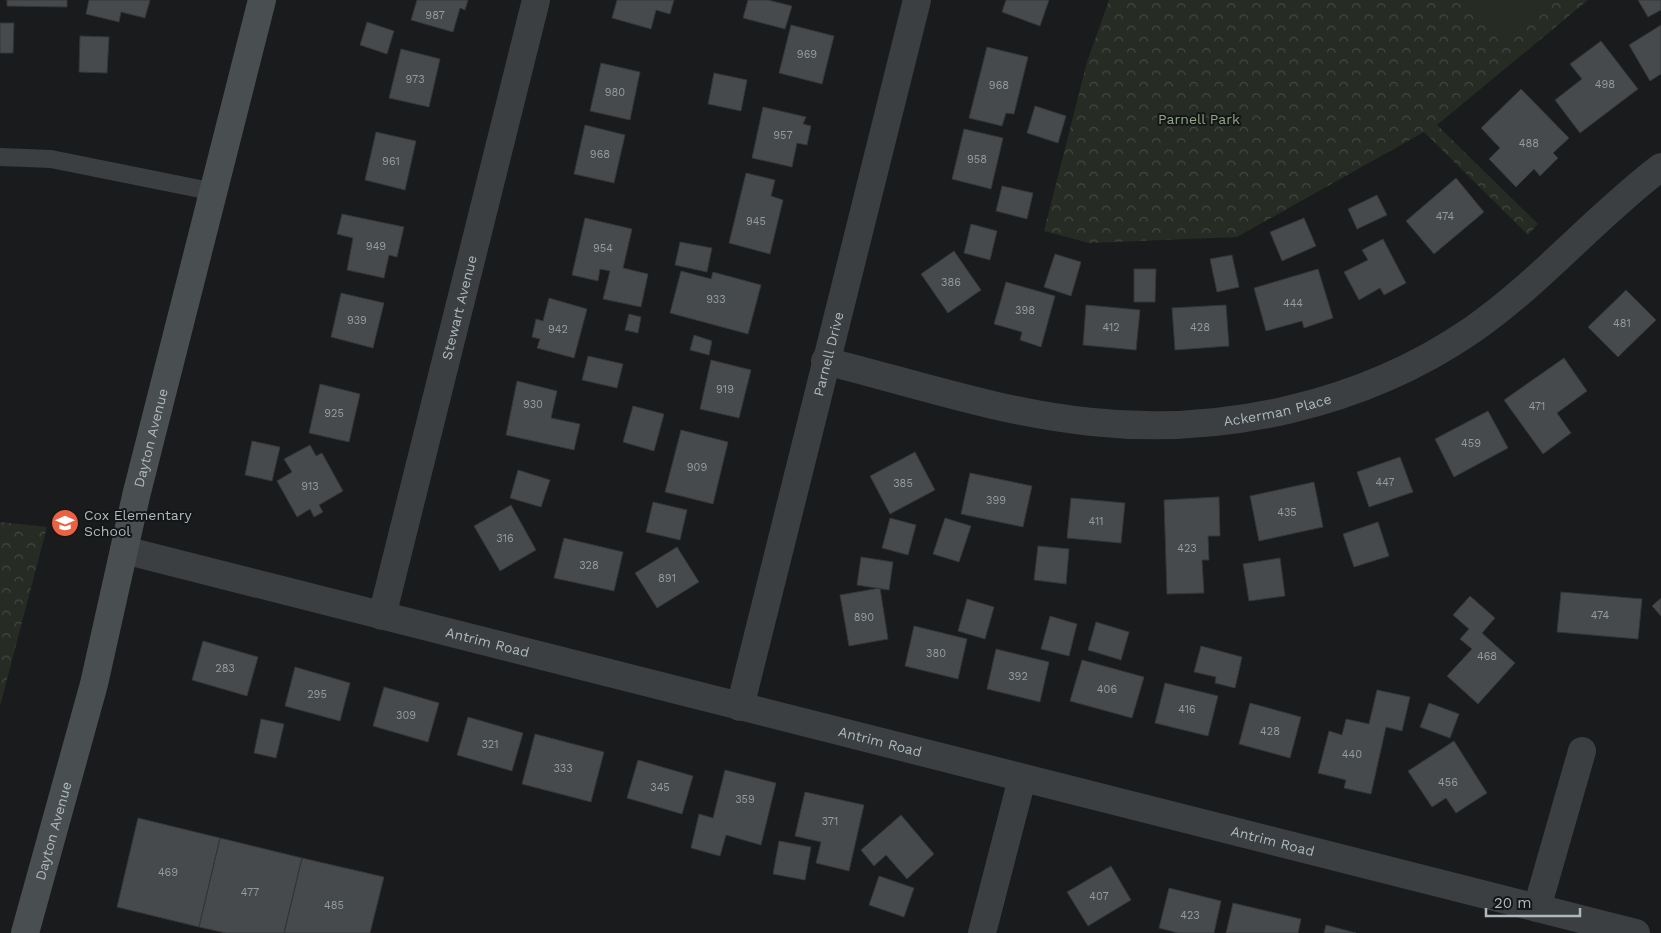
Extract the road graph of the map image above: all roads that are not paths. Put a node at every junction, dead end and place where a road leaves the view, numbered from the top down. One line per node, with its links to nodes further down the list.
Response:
1 (262, 0): 6 (main road, Dayton Avenue)
2 (536, 0): 9 (street, Stewart Avenue)
3 (918, 0): 7 (street, Parnell Drive)
4 (0, 157): 6 (lane)
5 (1661, 166): 7 (street, Ackerman Place)
6 (215, 192): 8 (main road, Dayton Avenue)
7 (825, 361): 10 (street, Parnell Drive)
8 (124, 550): 9 (street, Antrim Road); 14 (main road, Dayton Avenue)
9 (382, 616): 10 (street, Antrim Road)
10 (740, 707): 12 (street, Antrim Road)
11 (1582, 752): 13 (street)
12 (1022, 779): 13 (street, Antrim Road); 15 (street)
13 (1537, 908): 16 (street, Antrim Road)
14 (25, 933)
15 (982, 933)
16 (1636, 933)

